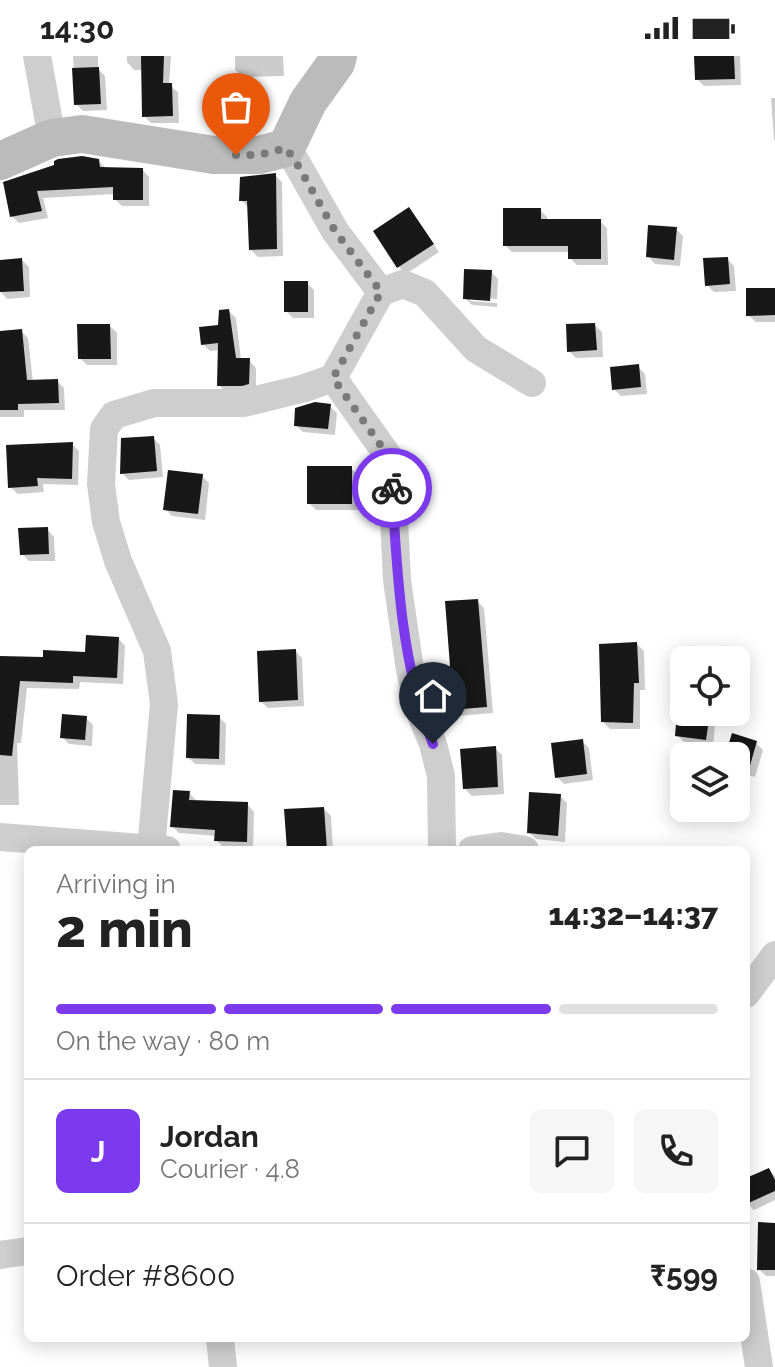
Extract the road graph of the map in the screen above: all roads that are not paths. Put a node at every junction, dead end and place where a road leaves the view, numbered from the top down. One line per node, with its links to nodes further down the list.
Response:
1 (37, 56): 3 (street)
2 (338, 56): 4 (main road)
3 (52, 138): 4 (main road); 5 (main road)
4 (286, 148): 6 (street)
5 (0, 161)
6 (381, 292): 7 (street); 8 (street)
7 (333, 378): 11 (street); 12 (street)
8 (532, 383)
9 (0, 837): 10 (street)
10 (120, 846)
11 (160, 846)
12 (442, 846)
13 (763, 958): 14 (street)
14 (750, 986)
15 (24, 1252): 16 (street)
16 (0, 1255)
17 (750, 1308): 20 (street)
18 (220, 1342): 19 (street)
19 (223, 1367)
20 (759, 1367)

